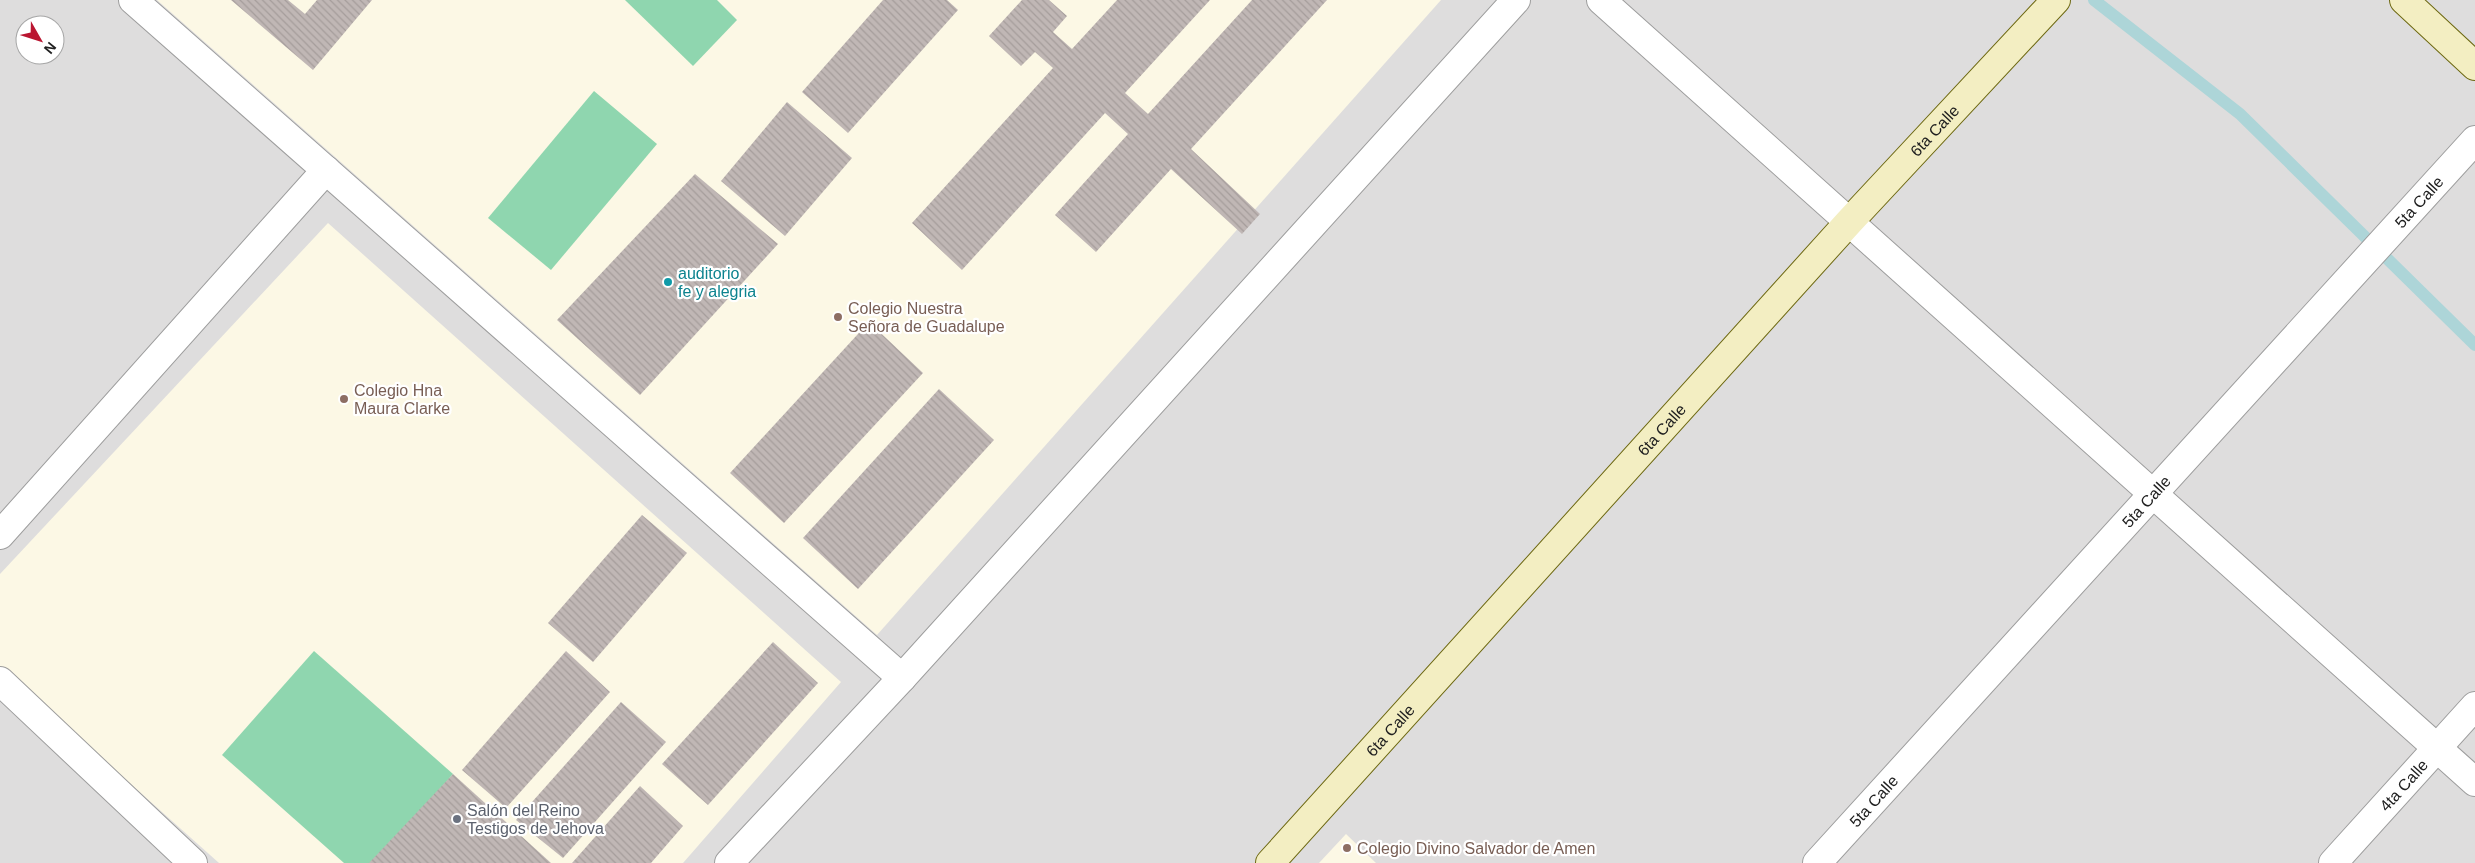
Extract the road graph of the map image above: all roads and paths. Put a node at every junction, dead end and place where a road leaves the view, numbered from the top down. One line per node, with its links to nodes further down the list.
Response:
1 (133, 0): 8 (street)
2 (1516, 0): 12 (street)
3 (1601, 0): 9 (street)
4 (2404, 0): 6 (street)
5 (2056, 1): 9 (street, 6ta Calle)
6 (2475, 66)
7 (2475, 140): 10 (street, 5ta Calle)
8 (326, 170): 11 (street); 12 (street)
9 (1850, 222): 10 (street); 19 (street, 6ta Calle)
10 (2152, 493): 15 (street); 20 (street, 5ta Calle)
11 (0, 535)
12 (902, 678): 18 (street)
13 (0, 681): 17 (street)
14 (2475, 706): 15 (street, 4ta Calle)
15 (2437, 748): 16 (street); 21 (street, 4ta Calle)
16 (2475, 782)
17 (193, 863)
18 (729, 863)
19 (1270, 863)
20 (1817, 863)
21 (2332, 863)

